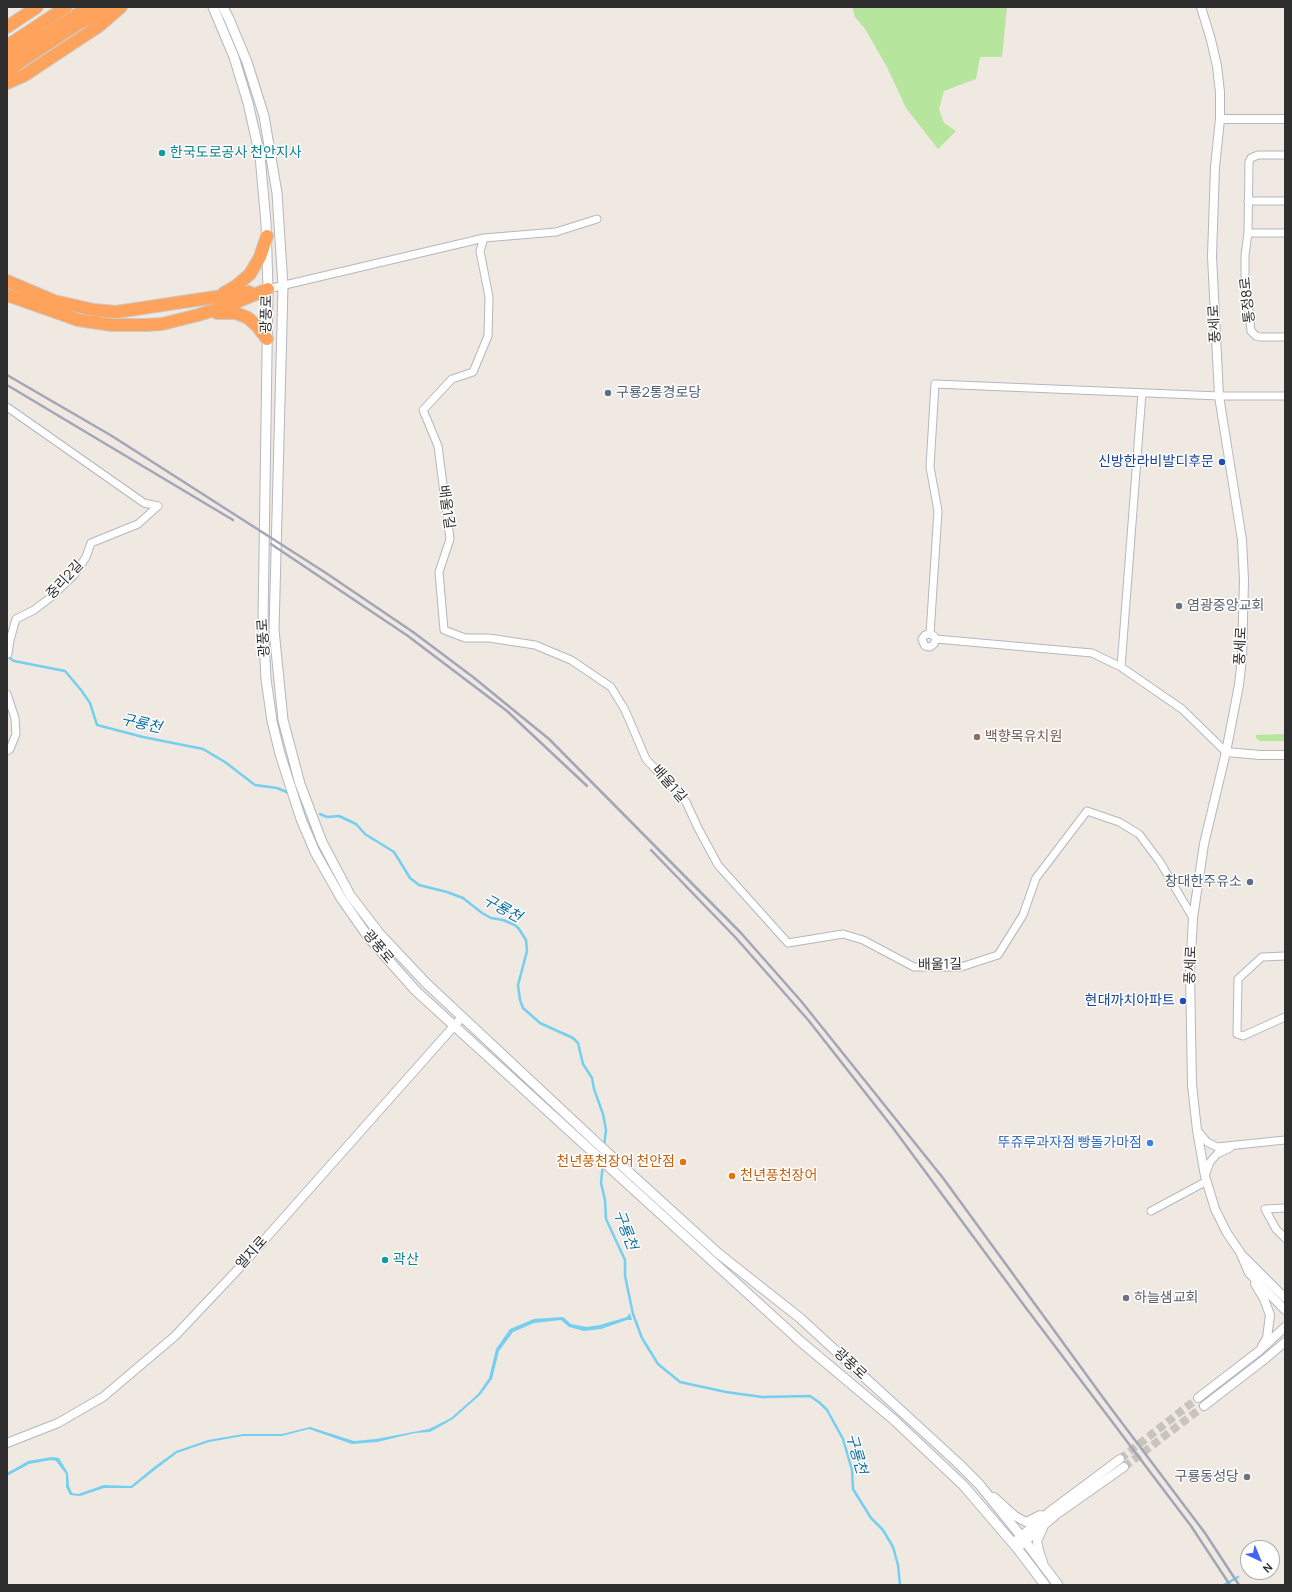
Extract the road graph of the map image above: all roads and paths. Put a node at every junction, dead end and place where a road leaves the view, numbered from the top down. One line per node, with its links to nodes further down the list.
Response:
1 (37, 7): 10 (highway)
2 (66, 7): 11 (highway)
3 (89, 7): 12 (highway)
4 (112, 7): 13 (highway)
5 (117, 7): 14 (highway)
6 (121, 7): 15 (highway)
7 (213, 7): 24 (main road, 광풍로)
8 (223, 7): 27 (main road, 광풍로)
9 (1201, 7): 16 (street, 풍세로)
10 (7, 27)
11 (7, 46)
12 (7, 60)
13 (7, 72)
14 (7, 77)
15 (7, 83)
16 (1220, 119): 17 (street); 35 (street, 풍세로)
17 (1285, 119)
18 (1285, 155): 19 (street, 통정8로)
19 (1248, 201): 20 (street); 23 (street, 통정8로)
20 (1285, 201)
21 (597, 219): 25 (street)
22 (1285, 233): 23 (street)
23 (1248, 234): 32 (street, 통정8로)
24 (267, 236): 28 (main road, 광풍로); 30 (highway)
25 (484, 238): 27 (street); 46 (street, 배울1길)
26 (7, 281): 30 (highway)
27 (283, 286): 28 (street); 48 (main road, 광풍로)
28 (268, 289): 30 (highway); 31 (highway); 33 (main road, 광풍로)
29 (7, 295): 31 (highway)
30 (218, 297)
31 (198, 315): 33 (highway)
32 (1285, 337)
33 (267, 339): 50 (main road, 광풍로)
34 (1142, 393): 35 (street); 38 (street); 41 (street)
35 (1219, 396): 36 (street); 44 (street, 풍세로)
36 (1285, 396)
37 (7, 407): 40 (street, 중리2길)
38 (930, 634): 39 (street); 39 (street)
39 (936, 639): 41 (street)
40 (8, 654)
41 (1121, 667): 44 (street)
42 (7, 694): 43 (street)
43 (7, 751)
44 (1226, 752): 45 (street); 46 (street, 풍세로)
45 (1285, 755)
46 (1193, 918): 51 (street, 풍세로)
47 (1285, 956): 49 (street)
48 (462, 1017): 50 (street, 엘지로); 72 (main road, 광풍로)
49 (1285, 1017)
50 (454, 1027): 69 (street, 엘지로); 75 (main road, 광풍로)
51 (1197, 1130): 53 (street); 54 (street, 풍세로)
52 (1285, 1140): 53 (street)
53 (1240, 1144): 54 (street)
54 (1206, 1179): 56 (street); 58 (street, 풍세로)
55 (1285, 1208): 57 (street)
56 (1151, 1211)
57 (1285, 1238)
58 (1240, 1252): 59 (street, 풍세로); 60 (street, 풍세로)
59 (1249, 1273): 61 (street, 풍세로); 65 (street)
60 (1285, 1298)
61 (1285, 1310)
62 (1285, 1327): 65 (street)
63 (1285, 1342): 66 (street)
64 (1285, 1349): 66 (street)
65 (1259, 1352): 67 (street)
66 (1265, 1359): 68 (street)
67 (1198, 1398)
68 (1204, 1406)
69 (7, 1443)
70 (1120, 1459): 73 (street)
71 (1124, 1468): 73 (street)
72 (979, 1484): 73 (street); 74 (main road, 광풍로)
73 (1052, 1513): 74 (street); 77 (street)
74 (1023, 1539): 75 (street); 77 (main road, 광풍로)
75 (1015, 1545): 76 (main road, 광풍로)
76 (1045, 1585)
77 (1057, 1585)

